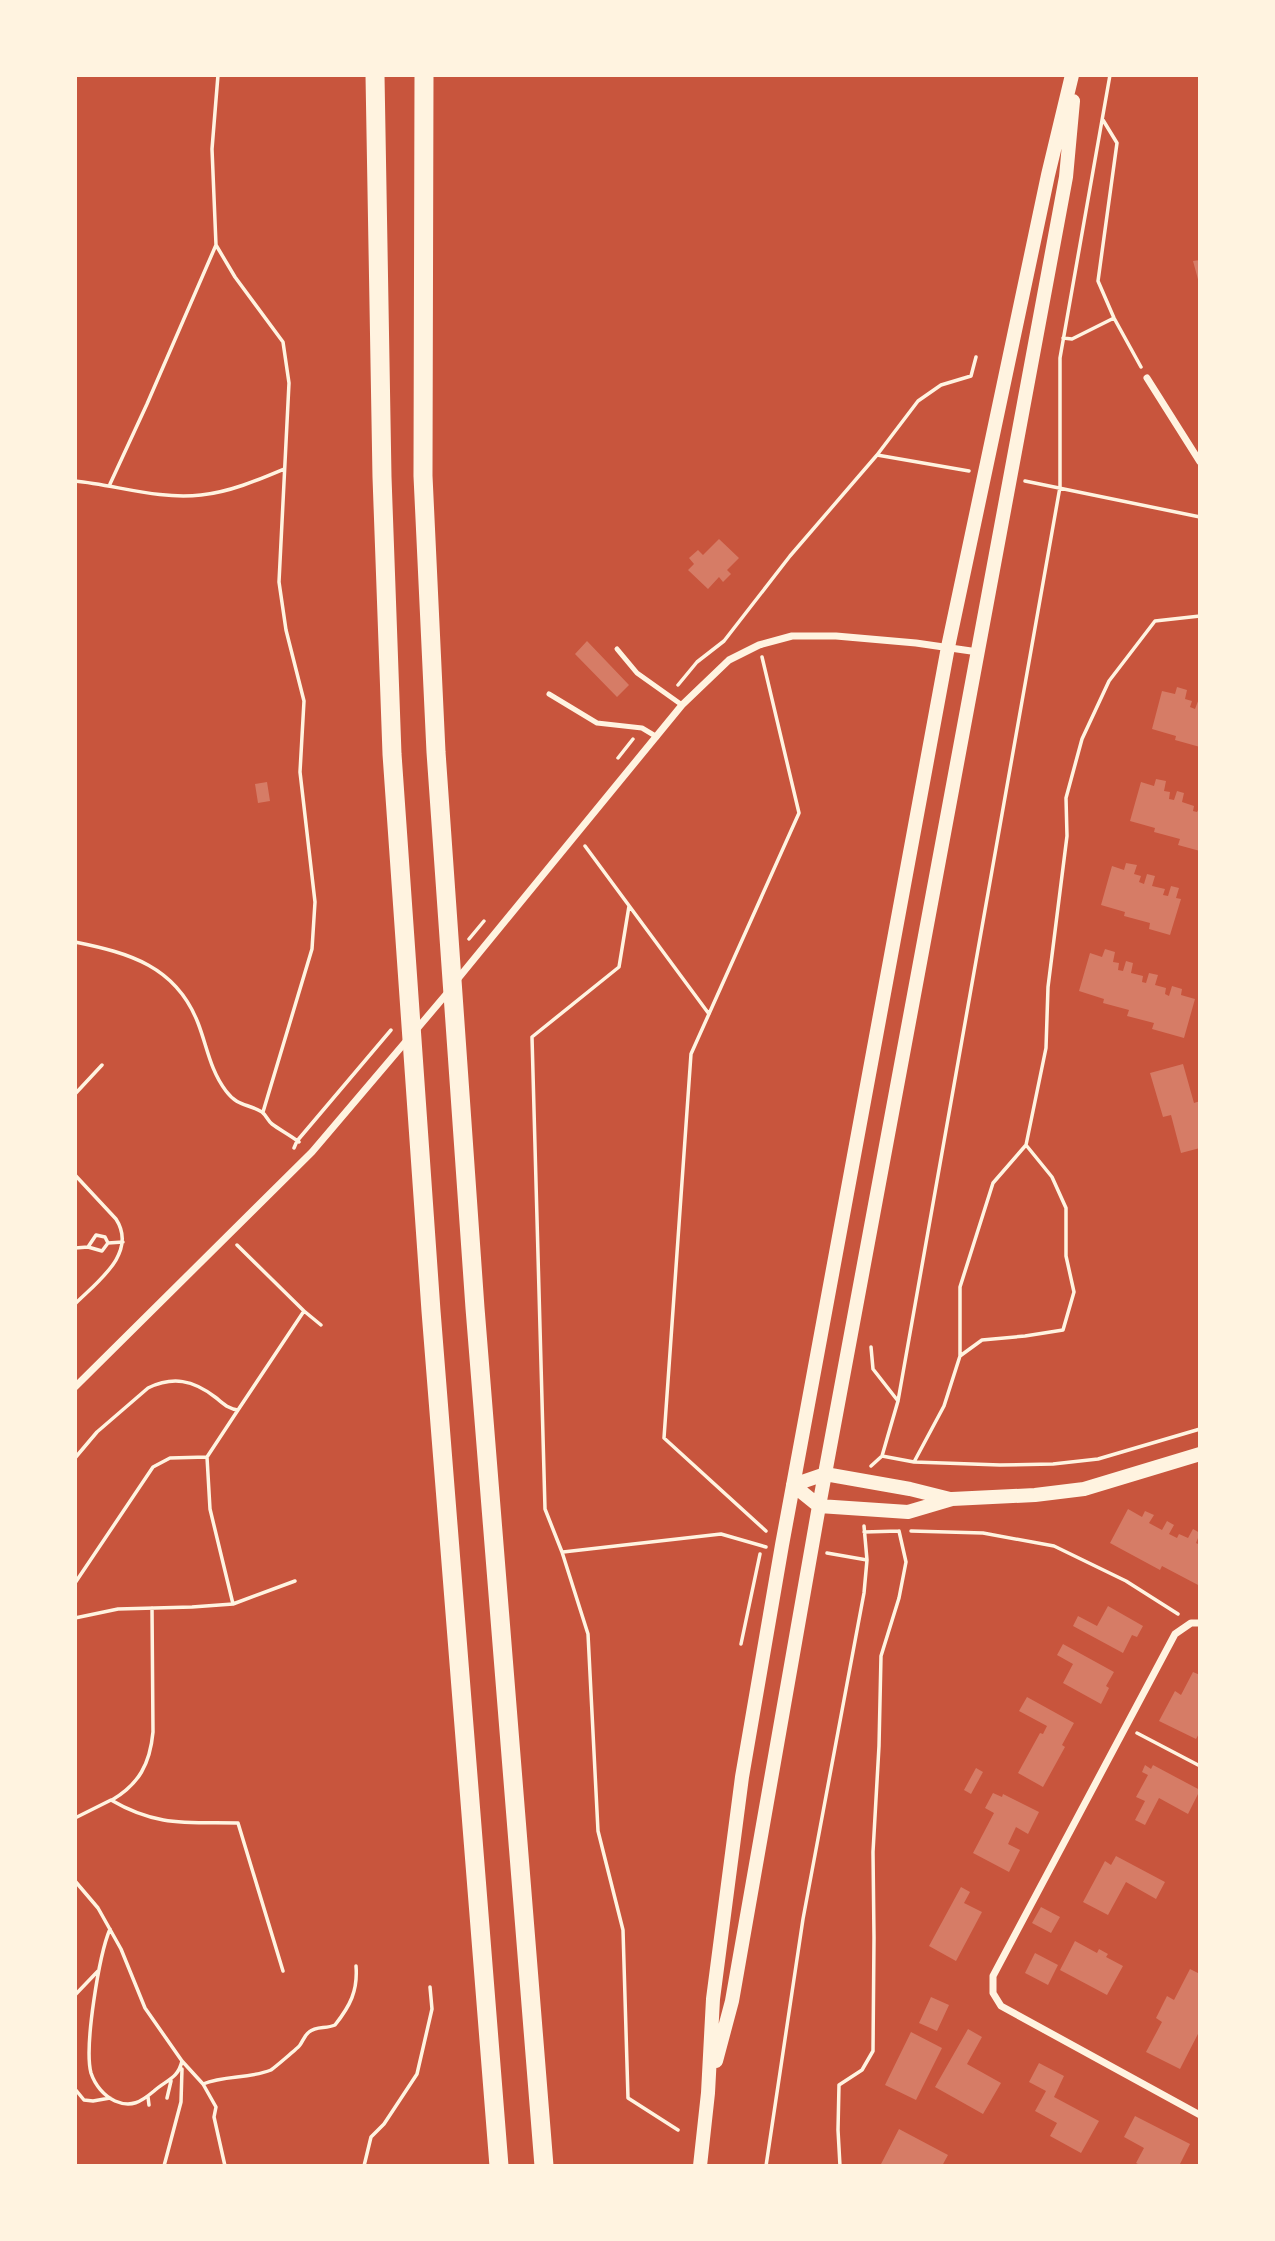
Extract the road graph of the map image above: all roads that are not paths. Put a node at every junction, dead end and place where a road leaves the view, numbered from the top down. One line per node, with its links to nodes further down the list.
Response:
1 (374, 75): 21 (highway)
2 (427, 75): 22 (highway)
3 (1073, 75): 6 (main road); 8 (main road)
4 (1147, 378): 5 (street)
5 (1200, 461)
6 (948, 648): 8 (street); 10 (street); 15 (main road)
7 (617, 649): 10 (lane)
8 (978, 652): 14 (main road)
9 (549, 694): 11 (lane)
10 (682, 705): 11 (street)
11 (657, 737): 12 (street)
12 (75, 1387)
13 (1200, 1454): 16 (main road)
14 (825, 1474): 15 (main road); 16 (main road); 17 (main road)
15 (793, 1485): 17 (main road); 19 (main road)
16 (952, 1499): 17 (main road)
17 (819, 1506): 19 (main road)
18 (1196, 1623): 20 (street)
19 (708, 2093): 23 (main road)
20 (1200, 2115)
21 (499, 2166)
22 (544, 2166)
23 (700, 2166)

